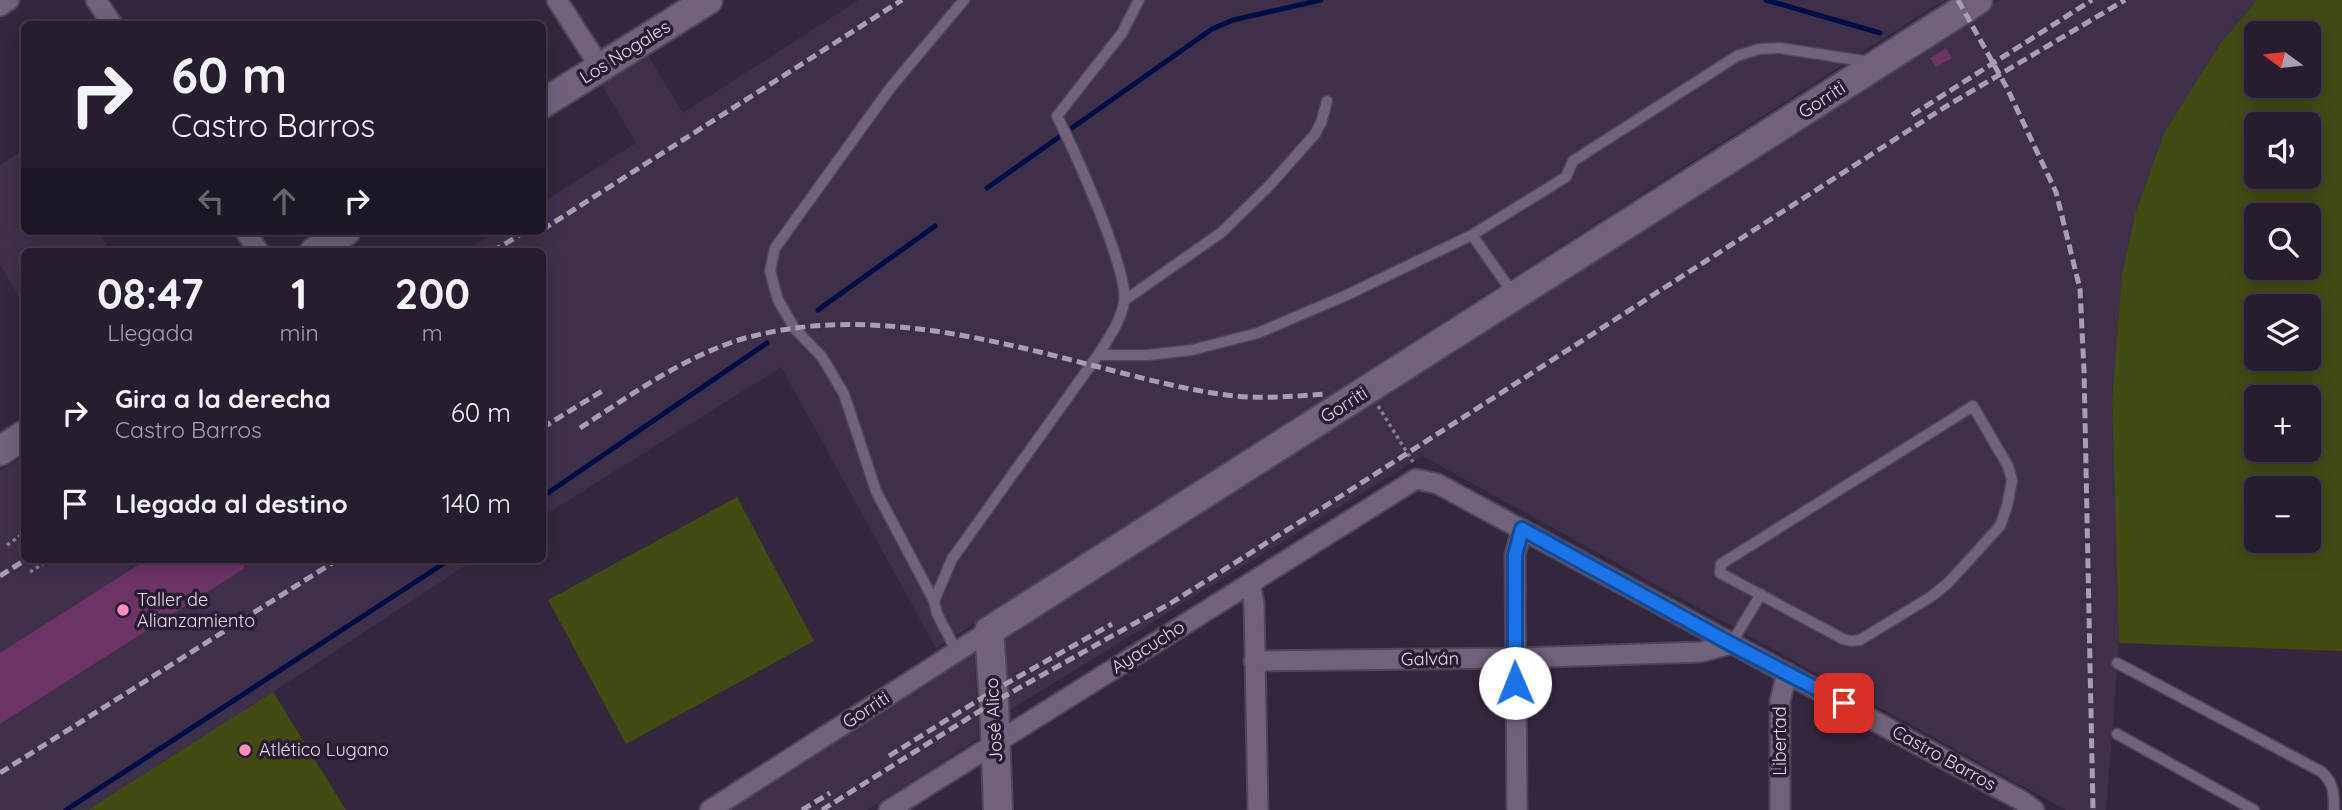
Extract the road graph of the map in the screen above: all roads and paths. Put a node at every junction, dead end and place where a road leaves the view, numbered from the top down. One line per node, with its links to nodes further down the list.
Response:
1 (9, 0): 8 (street)
2 (96, 0): 9 (street)
3 (556, 0): 11 (street)
4 (708, 0): 11 (street, Los Nogales)
5 (964, 0): 31 (lane)
6 (1139, 0): 18 (lane)
7 (1978, 0): 10 (street, Gorriti)
8 (0, 6)
9 (110, 21)
10 (1879, 63): 14 (lane); 17 (street, Gorriti)
11 (600, 67): 12 (street, Los Nogales)
12 (546, 101)
13 (1327, 101): 18 (lane)
14 (1472, 234): 17 (lane); 19 (lane)
15 (340, 235): 16 (street)
16 (320, 248)
17 (1515, 296): 20 (street, Gorriti)
18 (1125, 300): 19 (lane)
19 (1098, 355): 31 (lane)
20 (1368, 390): 23 (path); 32 (street, Gorriti)
21 (21, 437): 22 (street)
22 (0, 451)
23 (1416, 481): 24 (street, Castro Barros); 29 (street, Ayacucho)
24 (1522, 529): 33 (street, Castro Barros); 35 (street)
25 (21, 535): 26 (path)
26 (7, 545)
27 (44, 563): 28 (path)
28 (30, 572)
29 (1250, 583): 36 (street); 40 (street, Ayacucho)
30 (1761, 594): 30 (lane); 33 (lane)
31 (934, 601): 34 (lane)
32 (989, 631): 34 (street, Gorriti); 40 (street, José Alico)
33 (1731, 644): 35 (street, Galván); 38 (street, Castro Barros)
34 (957, 652): 41 (street, Gorriti)
35 (1515, 658): 36 (street, Galván); 45 (street)
36 (1254, 662): 44 (street)
37 (2117, 663): 49 (lane)
38 (1787, 673): 46 (street, Libertad); 47 (street, Castro Barros)
39 (2117, 734): 48 (lane)
40 (995, 743): 42 (street, Ayacucho); 43 (street, José Alico)
41 (710, 810)
42 (889, 810)
43 (998, 810)
44 (1258, 810)
45 (1517, 810)
46 (1780, 810)
47 (2034, 810)
48 (2253, 810)
49 (2334, 810)

